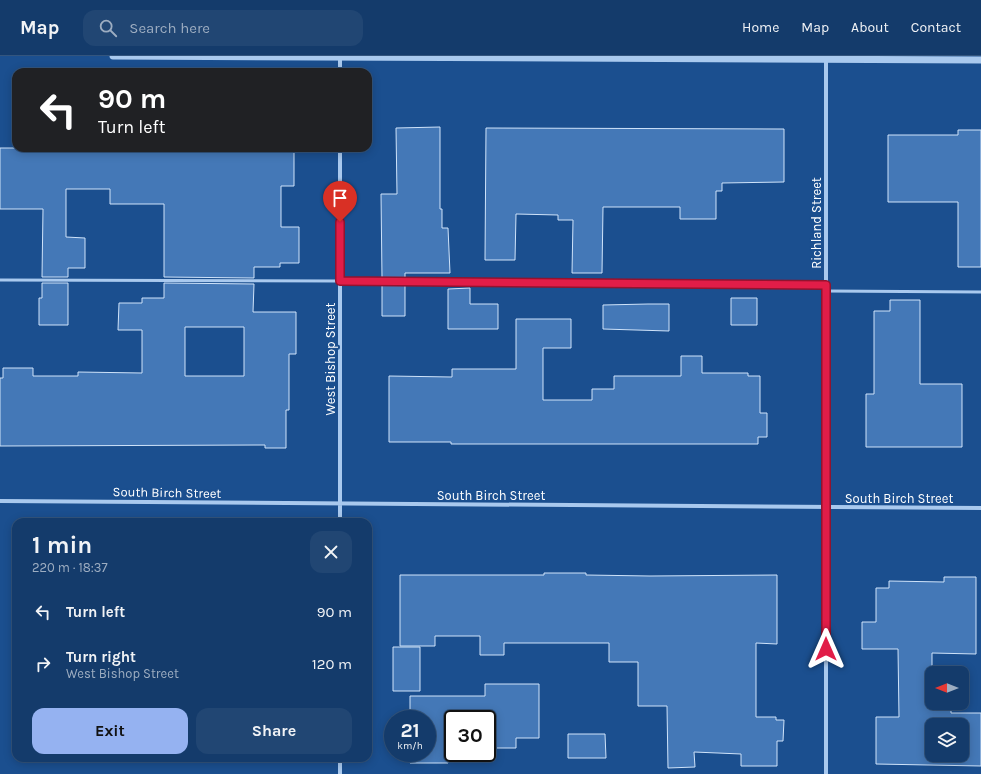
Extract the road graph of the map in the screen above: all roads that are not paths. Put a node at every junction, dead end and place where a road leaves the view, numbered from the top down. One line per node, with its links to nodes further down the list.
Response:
1 (113, 56): 2 (street)
2 (340, 57): 3 (street); 5 (street)
3 (826, 57): 4 (street); 9 (street, Richland Street)
4 (981, 60)
5 (340, 68)
6 (340, 152): 8 (street, West Bishop Street)
7 (0, 280): 8 (lane)
8 (340, 281): 9 (lane); 13 (street, West Bishop Street)
9 (826, 285): 10 (street, Richland Street)
10 (826, 291): 11 (lane); 14 (street, Richland Street)
11 (981, 292)
12 (0, 501): 13 (street, South Birch Street)
13 (340, 504): 14 (street, South Birch Street); 16 (street, West Bishop Street)
14 (826, 507): 15 (street, South Birch Street); 19 (street, Richland Street)
15 (981, 508)
16 (340, 518)
17 (340, 762): 18 (street)
18 (340, 774)
19 (826, 774)

